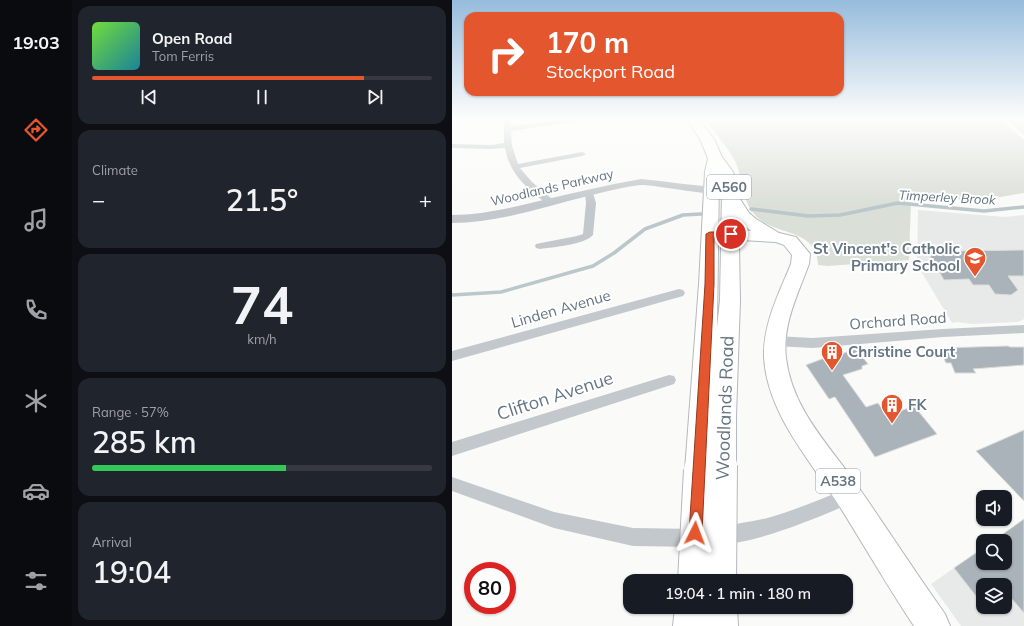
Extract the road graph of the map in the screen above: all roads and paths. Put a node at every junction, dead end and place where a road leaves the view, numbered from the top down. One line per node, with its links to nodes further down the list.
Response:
1 (507, 147): 5 (street)
2 (710, 147): 4 (highway, A560)
3 (582, 154): 5 (street)
4 (715, 158): 6 (highway, A560); 8 (highway, A560)
5 (514, 167): 9 (street)
6 (712, 191): 7 (street, Woodlands Parkway); 8 (street, Woodlands Parkway); 11 (highway, A560)
7 (589, 192): 9 (street, Woodlands Parkway); 13 (street)
8 (730, 194): 11 (highway, A560); 12 (main road)
9 (550, 202): 10 (street, Woodlands Parkway)
10 (452, 219)
11 (721, 234): 12 (main road, A538); 20 (highway, Woodlands Road / A560)
12 (777, 237): 16 (main road, A538)
13 (540, 246)
14 (679, 293): 17 (street, Linden Avenue)
15 (1024, 329): 16 (street, Orchard Road)
16 (775, 341): 22 (main road, A538)
17 (452, 356)
18 (669, 380): 19 (street, Clifton Avenue)
19 (452, 449)
20 (710, 467): 23 (highway, Woodlands Road / A560, bridge); 24 (highway, Woodlands Road / A560, bridge)
21 (452, 484): 22 (street)
22 (849, 496): 29 (main road, A538)
23 (694, 574)
24 (720, 574)
25 (692, 614): 27 (highway)
26 (720, 614): 28 (highway)
27 (691, 626)
28 (720, 626)
29 (933, 626)

